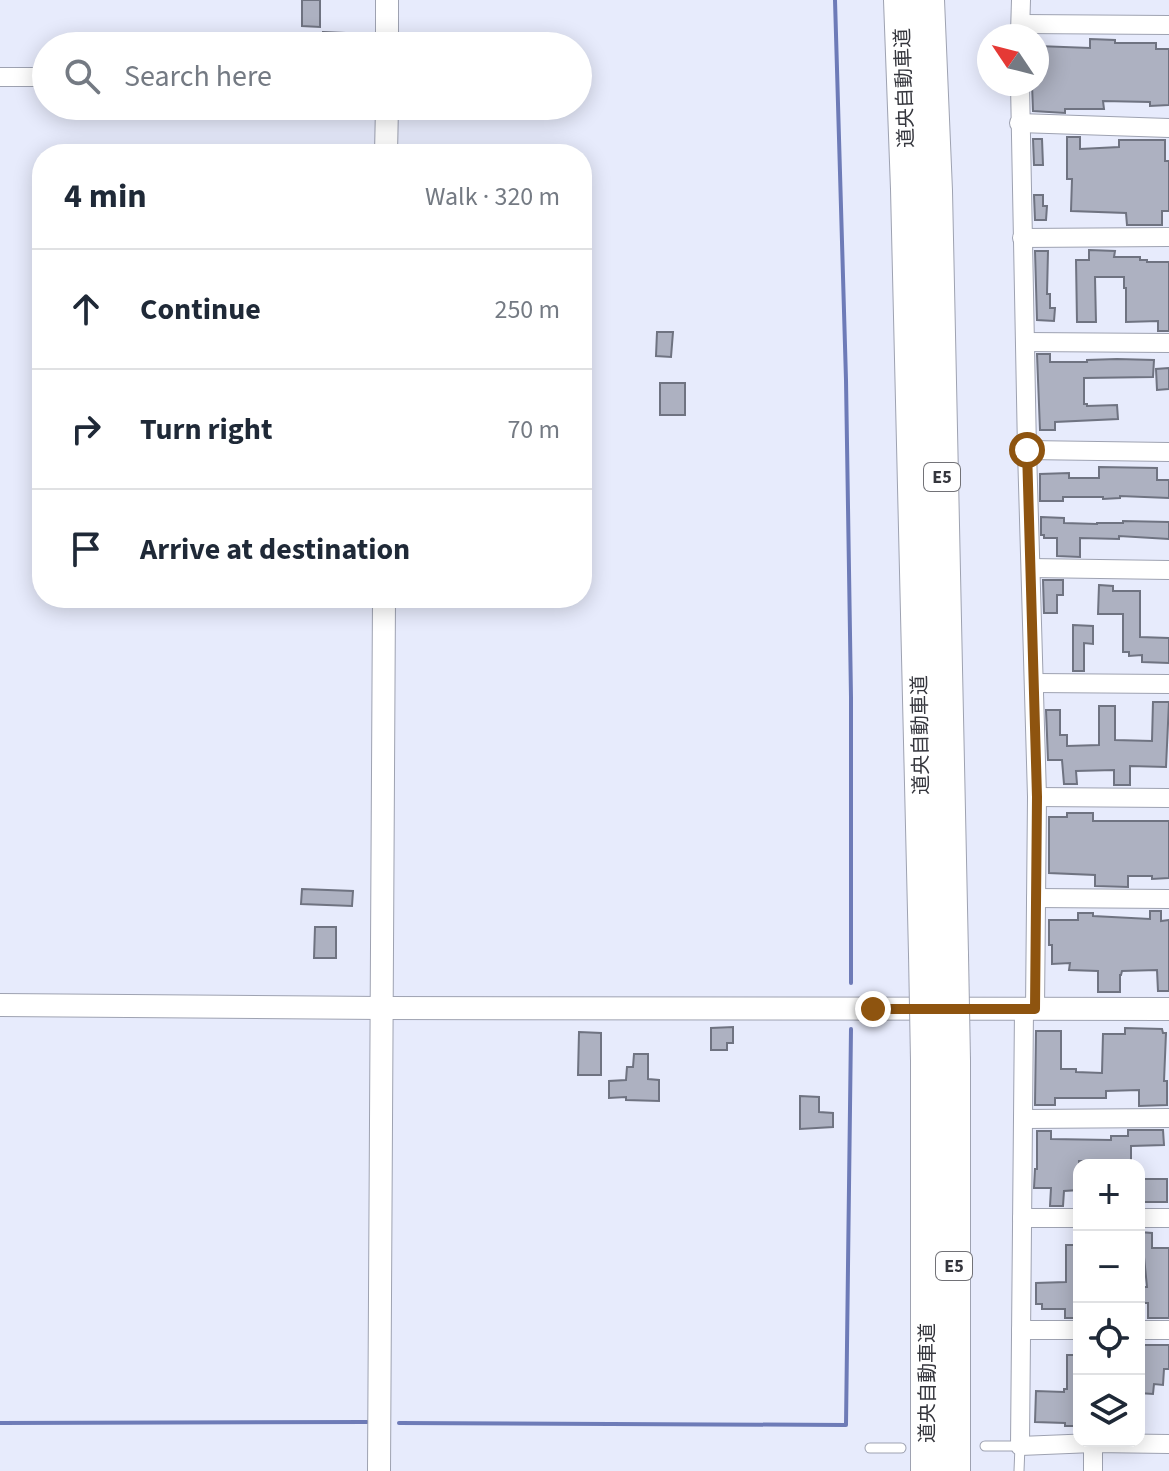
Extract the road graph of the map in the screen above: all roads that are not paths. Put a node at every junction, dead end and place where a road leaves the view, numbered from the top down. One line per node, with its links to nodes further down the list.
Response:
1 (387, 0): 8 (street)
2 (900, 0): 31 (highway, 道央自動車道 / E5)
3 (928, 0): 31 (highway, 道央自動車道 / E5)
4 (1021, 0): 5 (street)
5 (1020, 24)
6 (1169, 25): 7 (street)
7 (1049, 29)
8 (387, 32)
9 (0, 77): 10 (street)
10 (32, 77)
11 (1020, 96): 13 (street)
12 (387, 120): 15 (street)
13 (1019, 123): 14 (street); 17 (street)
14 (1169, 128)
15 (386, 144)
16 (1169, 237): 17 (street)
17 (1022, 238): 18 (street)
18 (1025, 342): 19 (street); 20 (street)
19 (1169, 343)
20 (1027, 450): 21 (street); 22 (street)
21 (1169, 452)
22 (1031, 568): 23 (street); 25 (street)
23 (1169, 570)
24 (384, 608): 33 (street)
25 (1034, 683): 26 (street); 27 (street)
26 (1169, 684)
27 (1037, 797): 28 (street); 29 (street)
28 (1169, 798)
29 (1036, 898): 30 (street); 34 (street)
30 (1169, 899)
31 (939, 954): 36 (highway, 道央自動車道 / E5, bridge)
32 (0, 1005): 33 (street)
33 (381, 1008): 34 (street); 55 (street)
34 (1030, 1009): 35 (street); 38 (street)
35 (1169, 1009)
36 (940, 1061): 56 (highway, 道央自動車道 / E5); 57 (highway, 道央自動車道 / E5)
37 (1169, 1118): 38 (street)
38 (1023, 1119): 39 (street)
39 (1022, 1218): 40 (street); 43 (street)
40 (1073, 1218)
41 (1145, 1218): 42 (street)
42 (1169, 1218)
43 (1021, 1330): 44 (street); 51 (street)
44 (1073, 1330)
45 (1145, 1330): 46 (street)
46 (1169, 1330)
47 (1073, 1444): 51 (street)
48 (1145, 1444): 49 (street)
49 (1169, 1444)
50 (985, 1446): 51 (lane)
51 (1020, 1446): 58 (lane)
52 (1093, 1447): 59 (street)
53 (870, 1448): 54 (lane)
54 (901, 1448)
55 (379, 1471)
56 (927, 1471)
57 (954, 1471)
58 (1019, 1471)
59 (1093, 1471)

